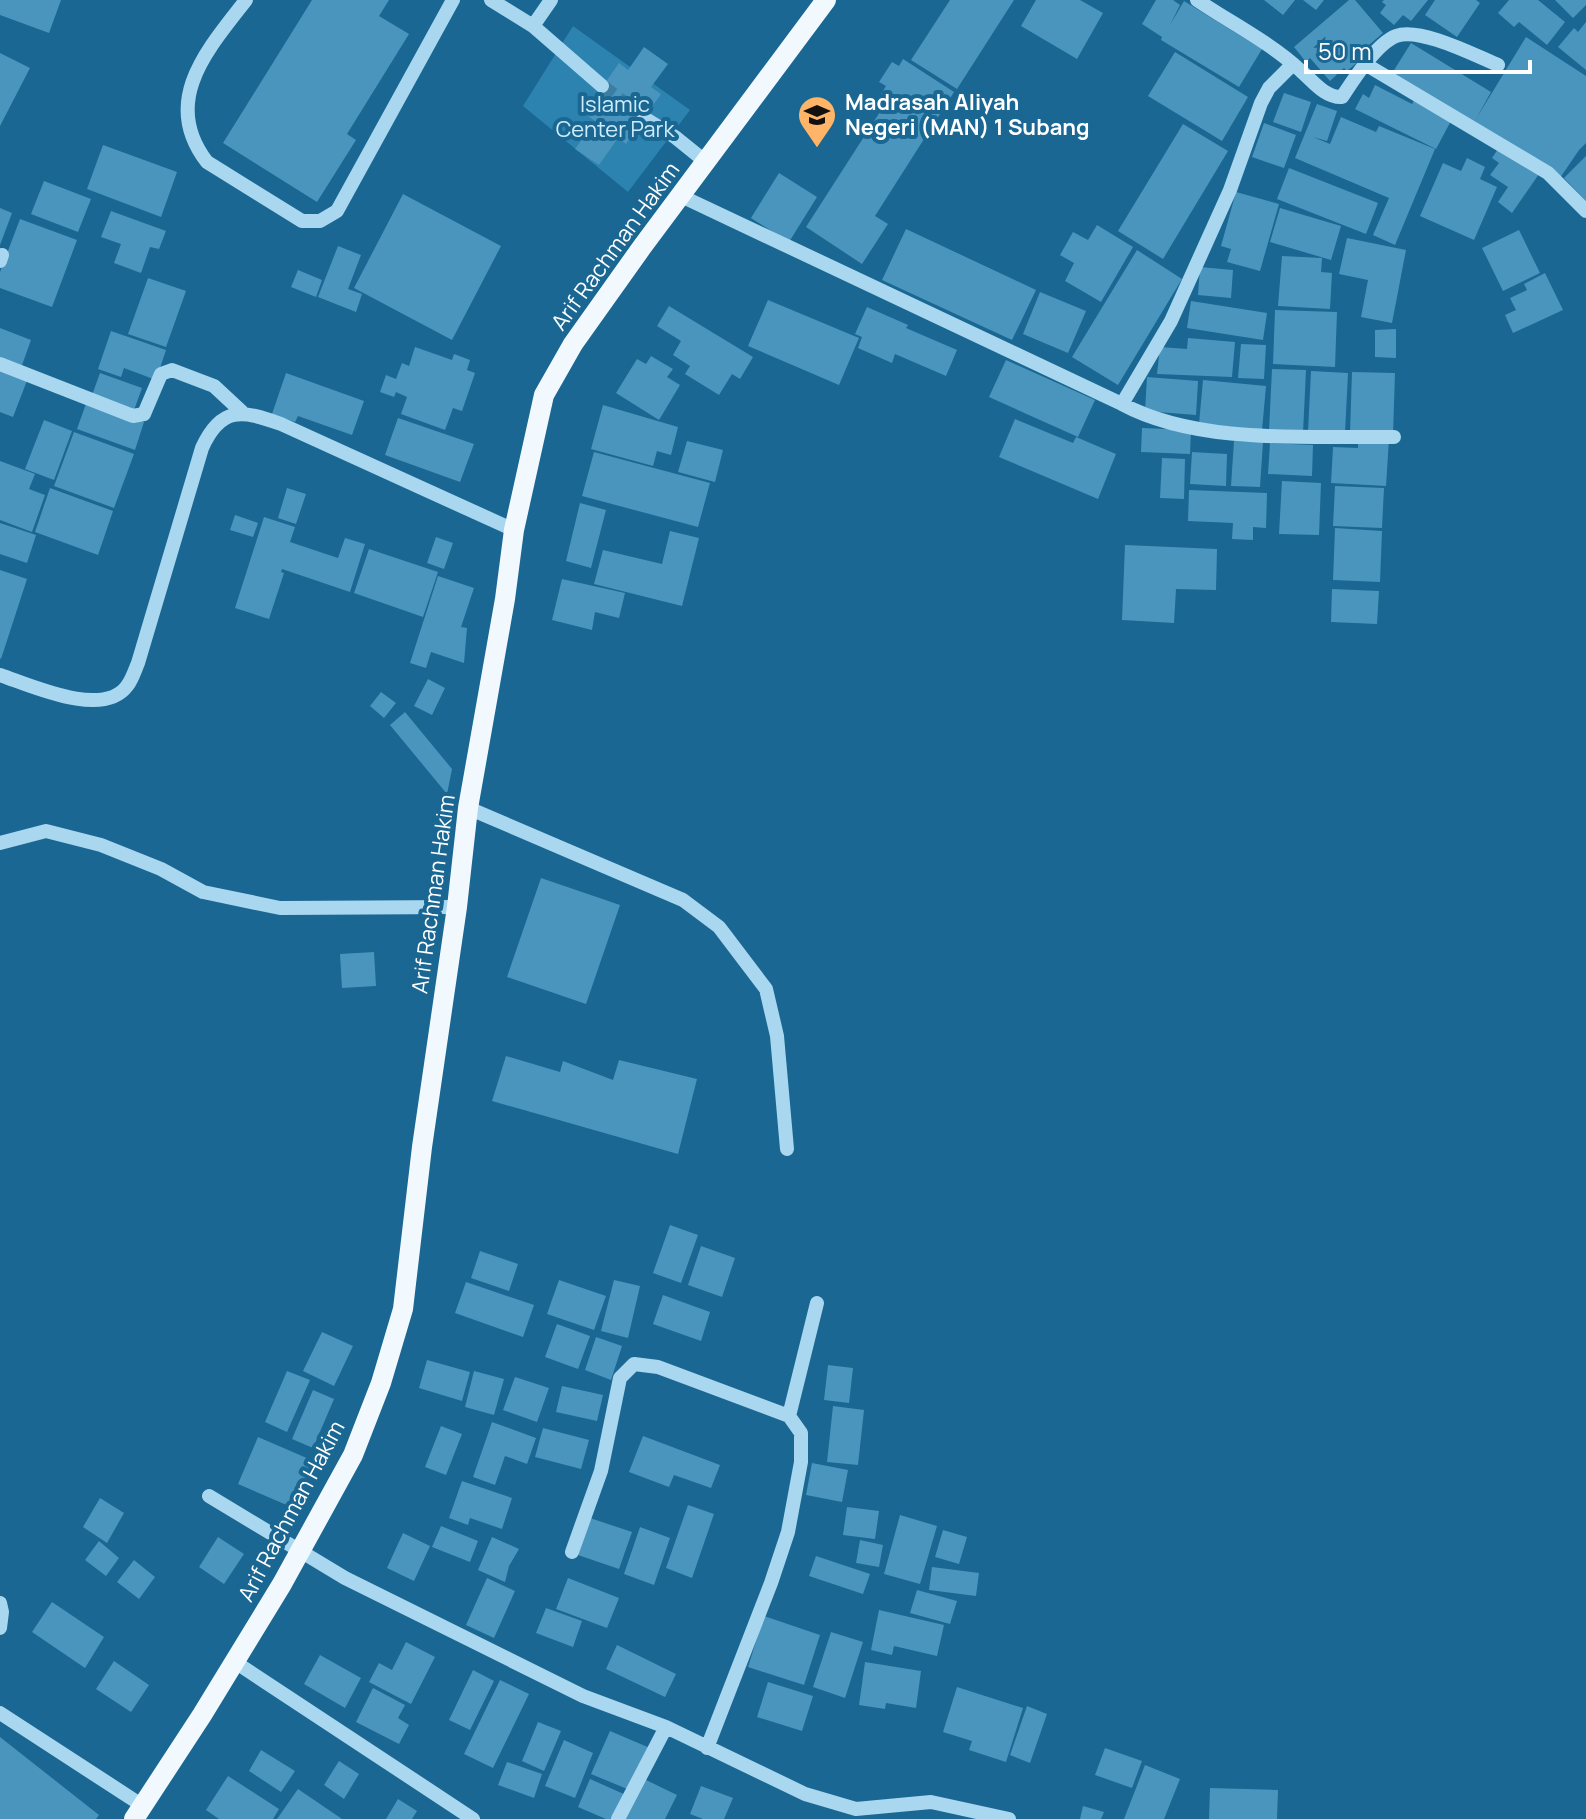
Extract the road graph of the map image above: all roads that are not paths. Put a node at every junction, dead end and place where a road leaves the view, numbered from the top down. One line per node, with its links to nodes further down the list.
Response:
1 (246, 0): 2 (street)
2 (453, 0)
3 (491, 0): 7 (street)
4 (551, 0): 7 (street)
5 (826, 0): 13 (main road, Arif Rachman Hakim)
6 (1197, 0): 8 (street)
7 (533, 26): 11 (street)
8 (1293, 64): 9 (street); 17 (street)
9 (1365, 64): 10 (street); 15 (street)
10 (1498, 65)
11 (602, 86)
12 (644, 118): 13 (street)
13 (706, 162): 14 (main road, Arif Rachman Hakim)
14 (681, 196): 17 (street); 20 (main road, Arif Rachman Hakim)
15 (1586, 211)
16 (0, 364): 18 (street)
17 (1122, 404): 19 (street)
18 (242, 412): 20 (street); 21 (street)
19 (1394, 437)
20 (514, 530): 22 (main road, Arif Rachman Hakim)
21 (0, 675)
22 (468, 808): 24 (main road, Arif Rachman Hakim); 25 (street)
23 (0, 843): 24 (street)
24 (457, 907): 29 (main road, Arif Rachman Hakim)
25 (787, 1149)
26 (817, 1303): 27 (street)
27 (789, 1416): 30 (street); 36 (street)
28 (209, 1496): 29 (street)
29 (300, 1552): 33 (main road, Arif Rachman Hakim); 35 (street)
30 (572, 1552)
31 (0, 1603): 32 (street)
32 (0, 1628)
33 (235, 1662): 37 (main road, Arif Rachman Hakim); 39 (street)
34 (0, 1713): 37 (street)
35 (666, 1727): 36 (street); 40 (street)
36 (707, 1748): 38 (street)
37 (138, 1812)
38 (974, 1815): 41 (street)
39 (473, 1819)
40 (618, 1819)
41 (1009, 1819)

